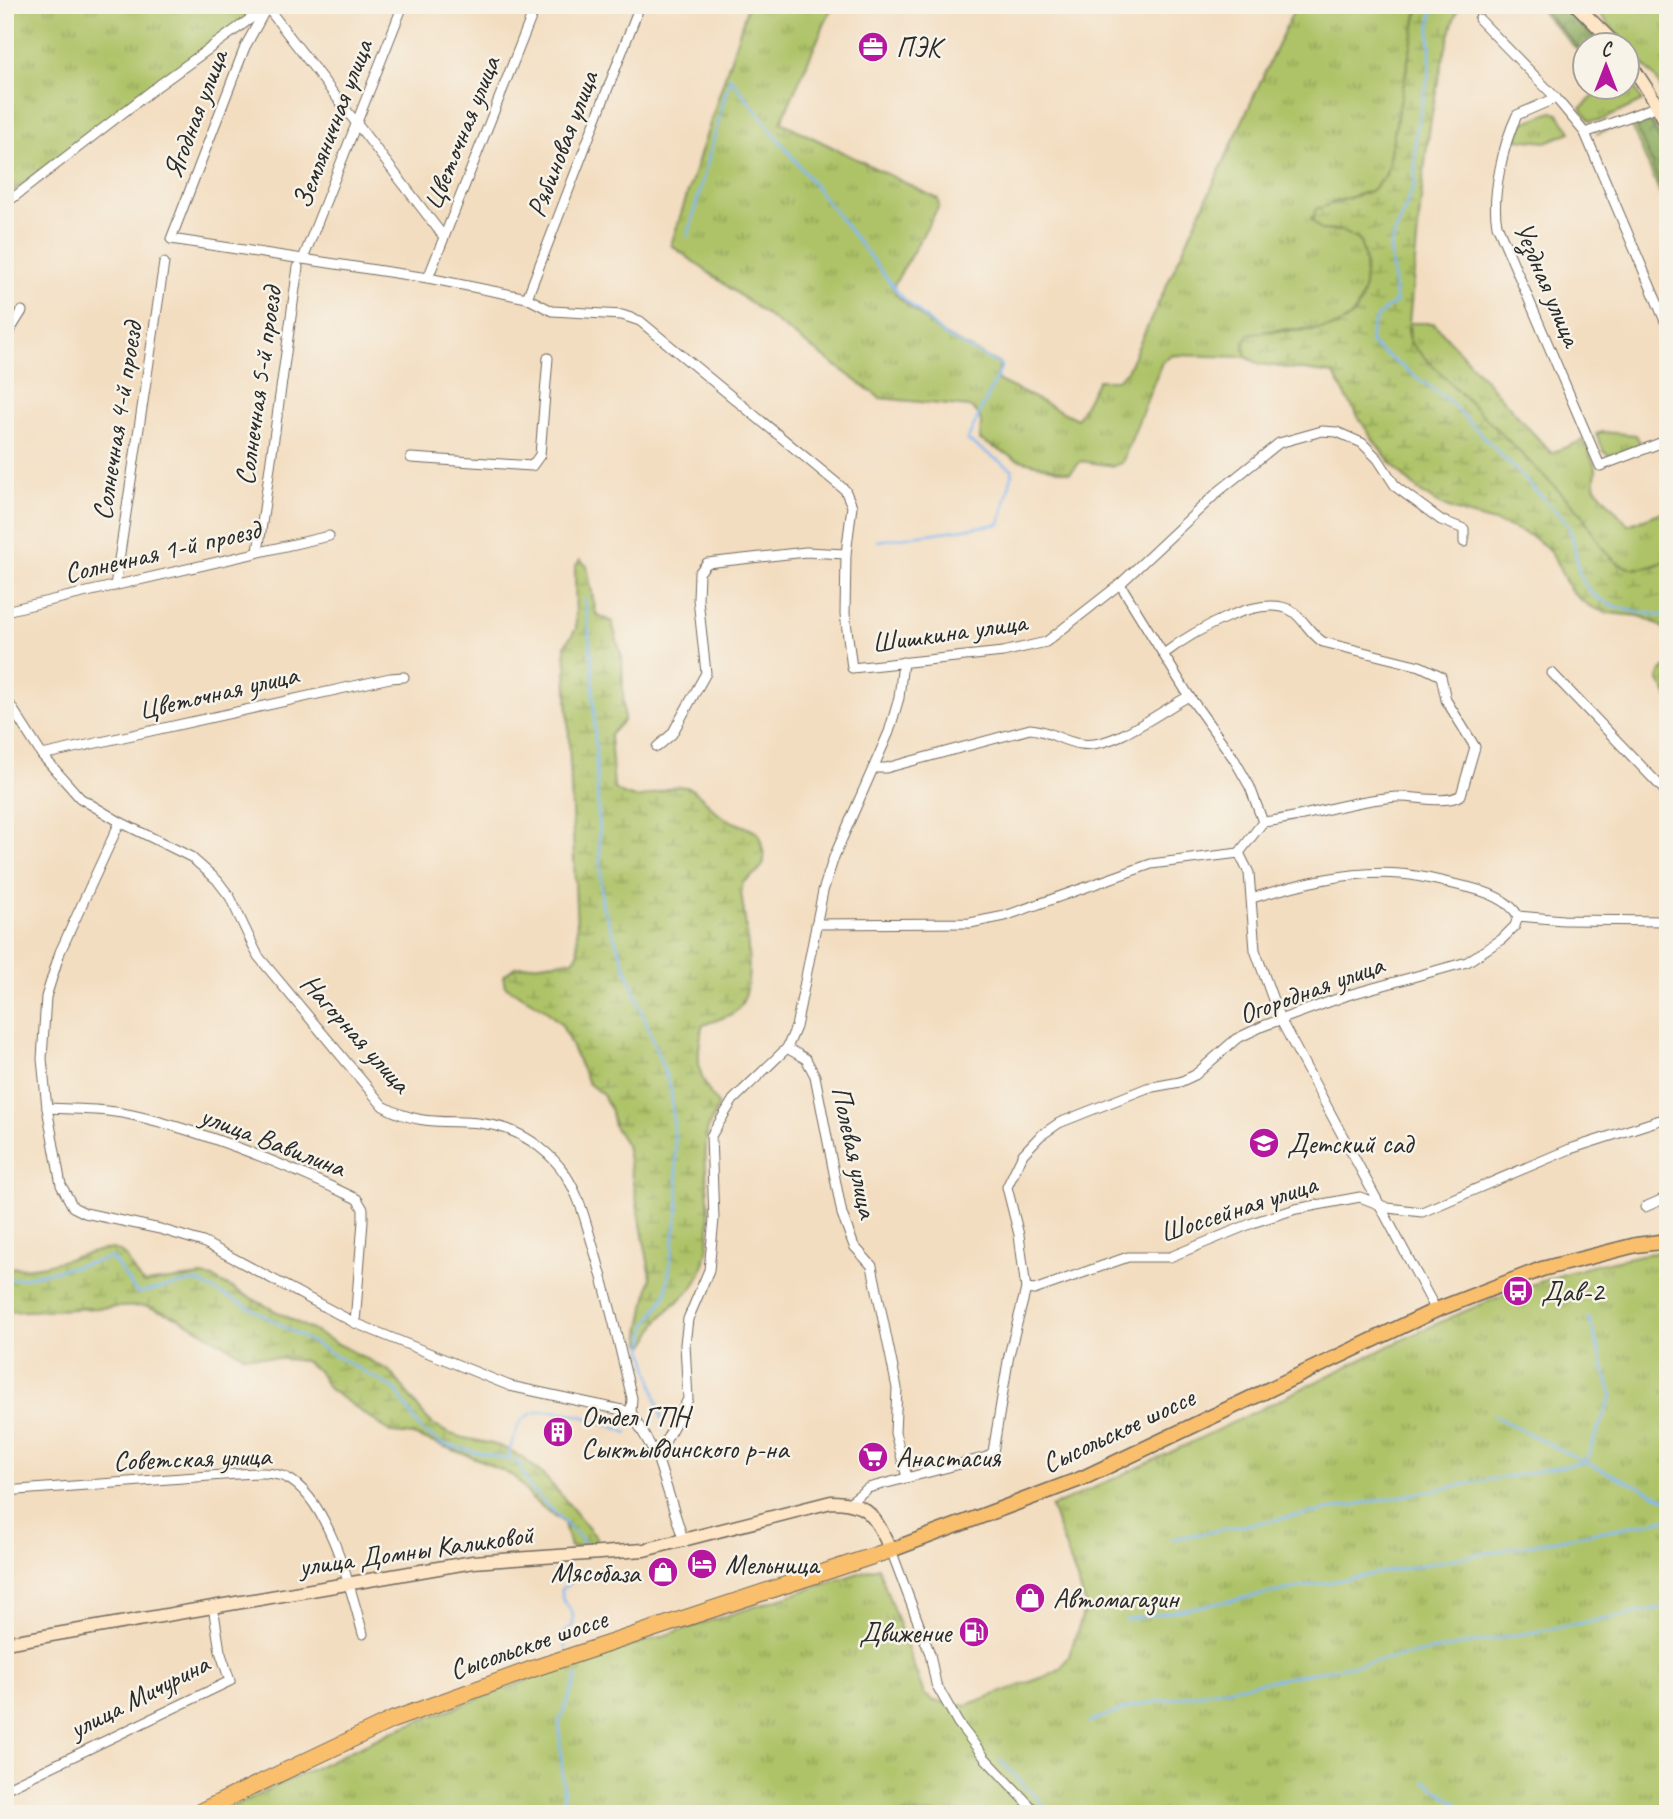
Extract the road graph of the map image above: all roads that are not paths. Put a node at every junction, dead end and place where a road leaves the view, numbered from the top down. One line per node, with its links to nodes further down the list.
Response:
1 (403, 5): 11 (street, Земляничная улица)
2 (536, 5): 15 (street, Цветочная улица)
3 (640, 5): 20 (street, Рябиновая улица)
4 (1576, 5): 7 (main road)
5 (269, 6): 11 (street); 14 (street); 16 (street, Ягодная улица)
6 (1479, 19): 9 (street)
7 (1602, 32)
8 (1642, 81): 10 (main road)
9 (1556, 98): 13 (street); 25 (street, Уездная улица)
10 (1658, 106): 12 (main road); 13 (street)
11 (357, 124): 15 (street); 18 (street, Земляничная улица)
12 (1668, 127)
13 (1586, 133): 22 (street)
14 (5, 204)
15 (444, 237): 19 (street, Цветочная улица)
16 (171, 239): 18 (street, Шишкина улица)
17 (163, 263): 32 (street, Солнечная 4-й проезд)
18 (301, 263): 19 (street, Шишкина улица); 29 (street, Солнечная 5-й проезд)
19 (428, 278): 20 (street, Шишкина улица)
20 (527, 298): 30 (street, Шишкина улица)
21 (5, 325): 24 (street)
22 (1668, 328)
23 (548, 358): 26 (street)
24 (5, 363)
25 (1668, 440)
26 (411, 458)
27 (329, 536): 29 (street, Солнечная 1-й проезд)
28 (1464, 542): 31 (street, Шишкина улица)
29 (258, 552): 32 (street, Солнечная 1-й проезд)
30 (846, 554): 35 (street, Шишкина улица); 40 (street)
31 (1120, 584): 34 (street); 35 (street, Шишкина улица)
32 (115, 586): 33 (street, Солнечная 1-й проезд)
33 (5, 611)
34 (1165, 653): 38 (street); 45 (street)
35 (903, 662): 42 (street)
36 (1552, 673): 43 (street)
37 (404, 677): 41 (street, Цветочная улица)
38 (1189, 696): 42 (street); 45 (street)
39 (5, 697): 41 (street, Нагорная улица)
40 (657, 747)
41 (42, 755): 44 (street, Нагорная улица)
42 (876, 768): 50 (street)
43 (1668, 794)
44 (120, 822): 53 (street); 62 (street, Нагорная улица)
45 (1263, 822): 46 (street)
46 (1239, 853): 47 (street); 50 (street)
47 (1252, 898): 48 (street); 51 (street)
48 (1518, 916): 49 (street); 51 (street, Огородная улица)
49 (1668, 921)
50 (816, 924): 52 (street)
51 (1280, 1019): 56 (street); 59 (street, Огородная улица)
52 (788, 1048): 63 (street); 64 (street, Полевая улица)
53 (47, 1108): 61 (street); 61 (street, улица Вавилина)
54 (1660, 1120): 56 (street, Шоссейная улица)
55 (1668, 1197): 57 (street)
56 (1376, 1202): 59 (street, Шоссейная улица); 60 (street)
57 (1645, 1207)
58 (1668, 1241): 60 (main road, Сысольское шоссе)
59 (1026, 1289): 64 (street, Огородная улица)
60 (1436, 1310): 68 (main road, Сысольское шоссе)
61 (355, 1323): 62 (street)
62 (631, 1412): 63 (street, Нагорная улица)
63 (657, 1457): 67 (street, Нагорная улица)
64 (907, 1477): 66 (street, Огородная улица)
65 (5, 1491): 69 (street, Советская улица)
66 (850, 1502): 67 (main road, улица Домны Каликовой); 68 (main road)
67 (684, 1542): 69 (main road, улица Домны Каликовой)
68 (891, 1550): 74 (highway, Сысольское шоссе); 75 (street)
69 (349, 1583): 70 (main road, улица Домны Каликовой); 71 (street, Советская улица)
70 (213, 1606): 72 (main road, улица Домны Каликовой); 73 (street, улица Мичурина)
71 (363, 1634)
72 (5, 1643)
73 (5, 1788)
74 (195, 1814)
75 (1038, 1814)

